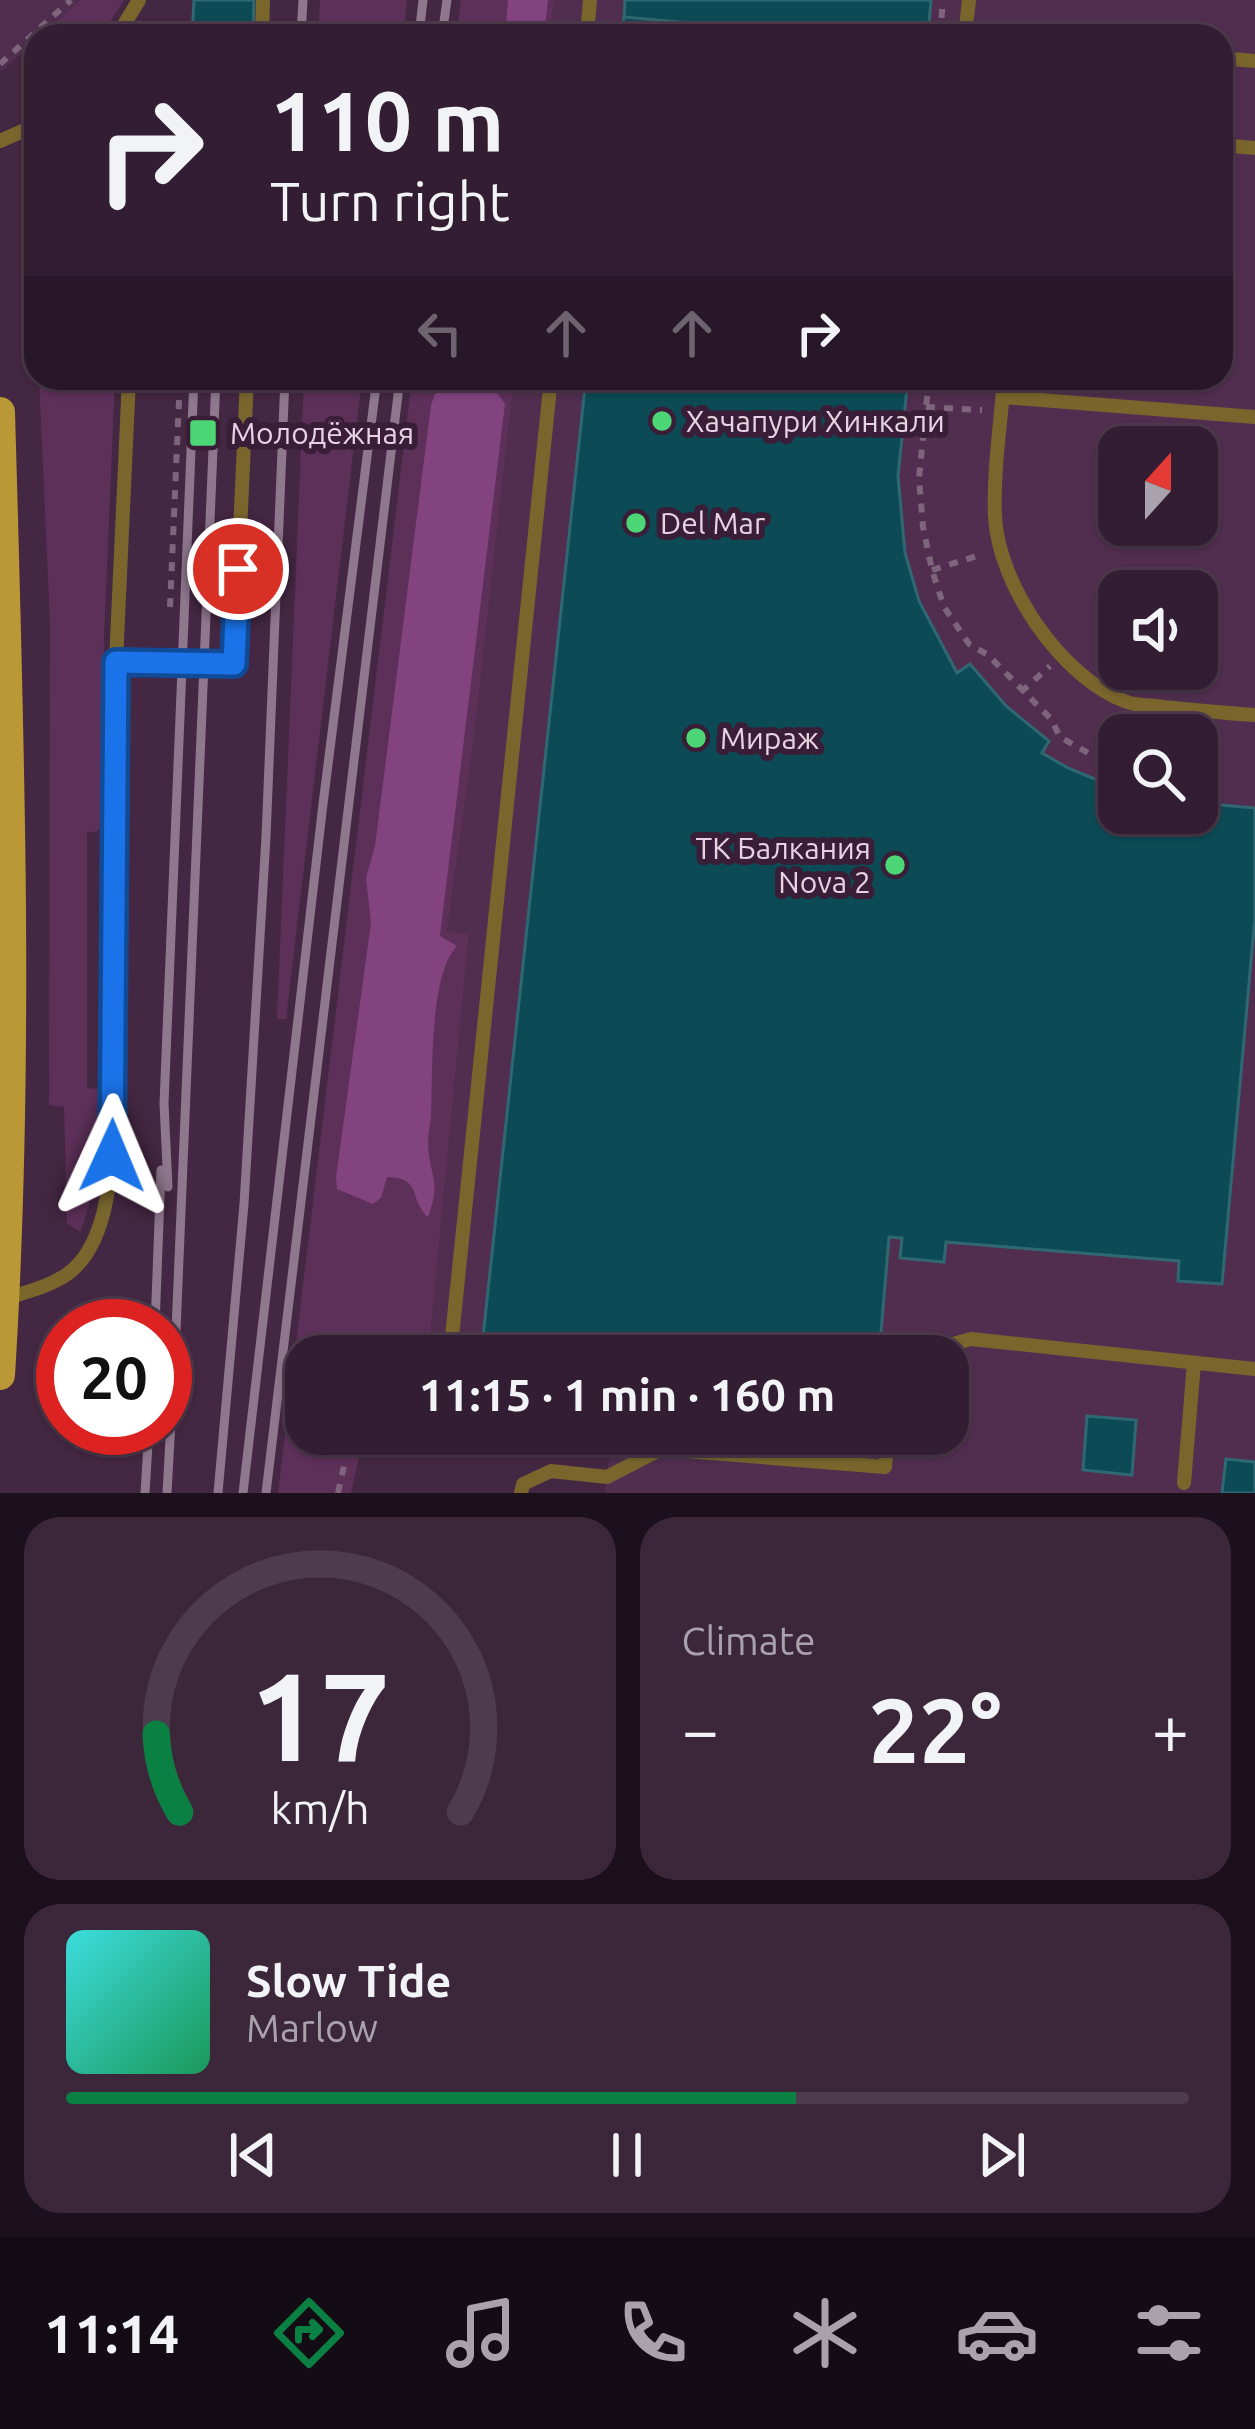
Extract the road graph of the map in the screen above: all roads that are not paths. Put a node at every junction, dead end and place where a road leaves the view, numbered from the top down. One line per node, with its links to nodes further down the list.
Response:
1 (127, 390): 8 (lane)
2 (246, 390): 8 (lane)
3 (550, 390): 11 (lane)
4 (1003, 390): 5 (lane)
5 (1002, 404): 7 (lane); 9 (lane)
6 (0, 412): 10 (main road)
7 (1255, 416)
8 (116, 662): 10 (lane)
9 (1255, 715)
10 (5, 1299): 15 (main road)
11 (452, 1335)
12 (969, 1340): 13 (lane)
13 (1194, 1363): 14 (lane); 19 (lane)
14 (1255, 1369)
15 (0, 1376)
16 (650, 1455): 20 (lane)
17 (736, 1455): 18 (lane)
18 (886, 1455)
19 (1184, 1483)
20 (521, 1493)

